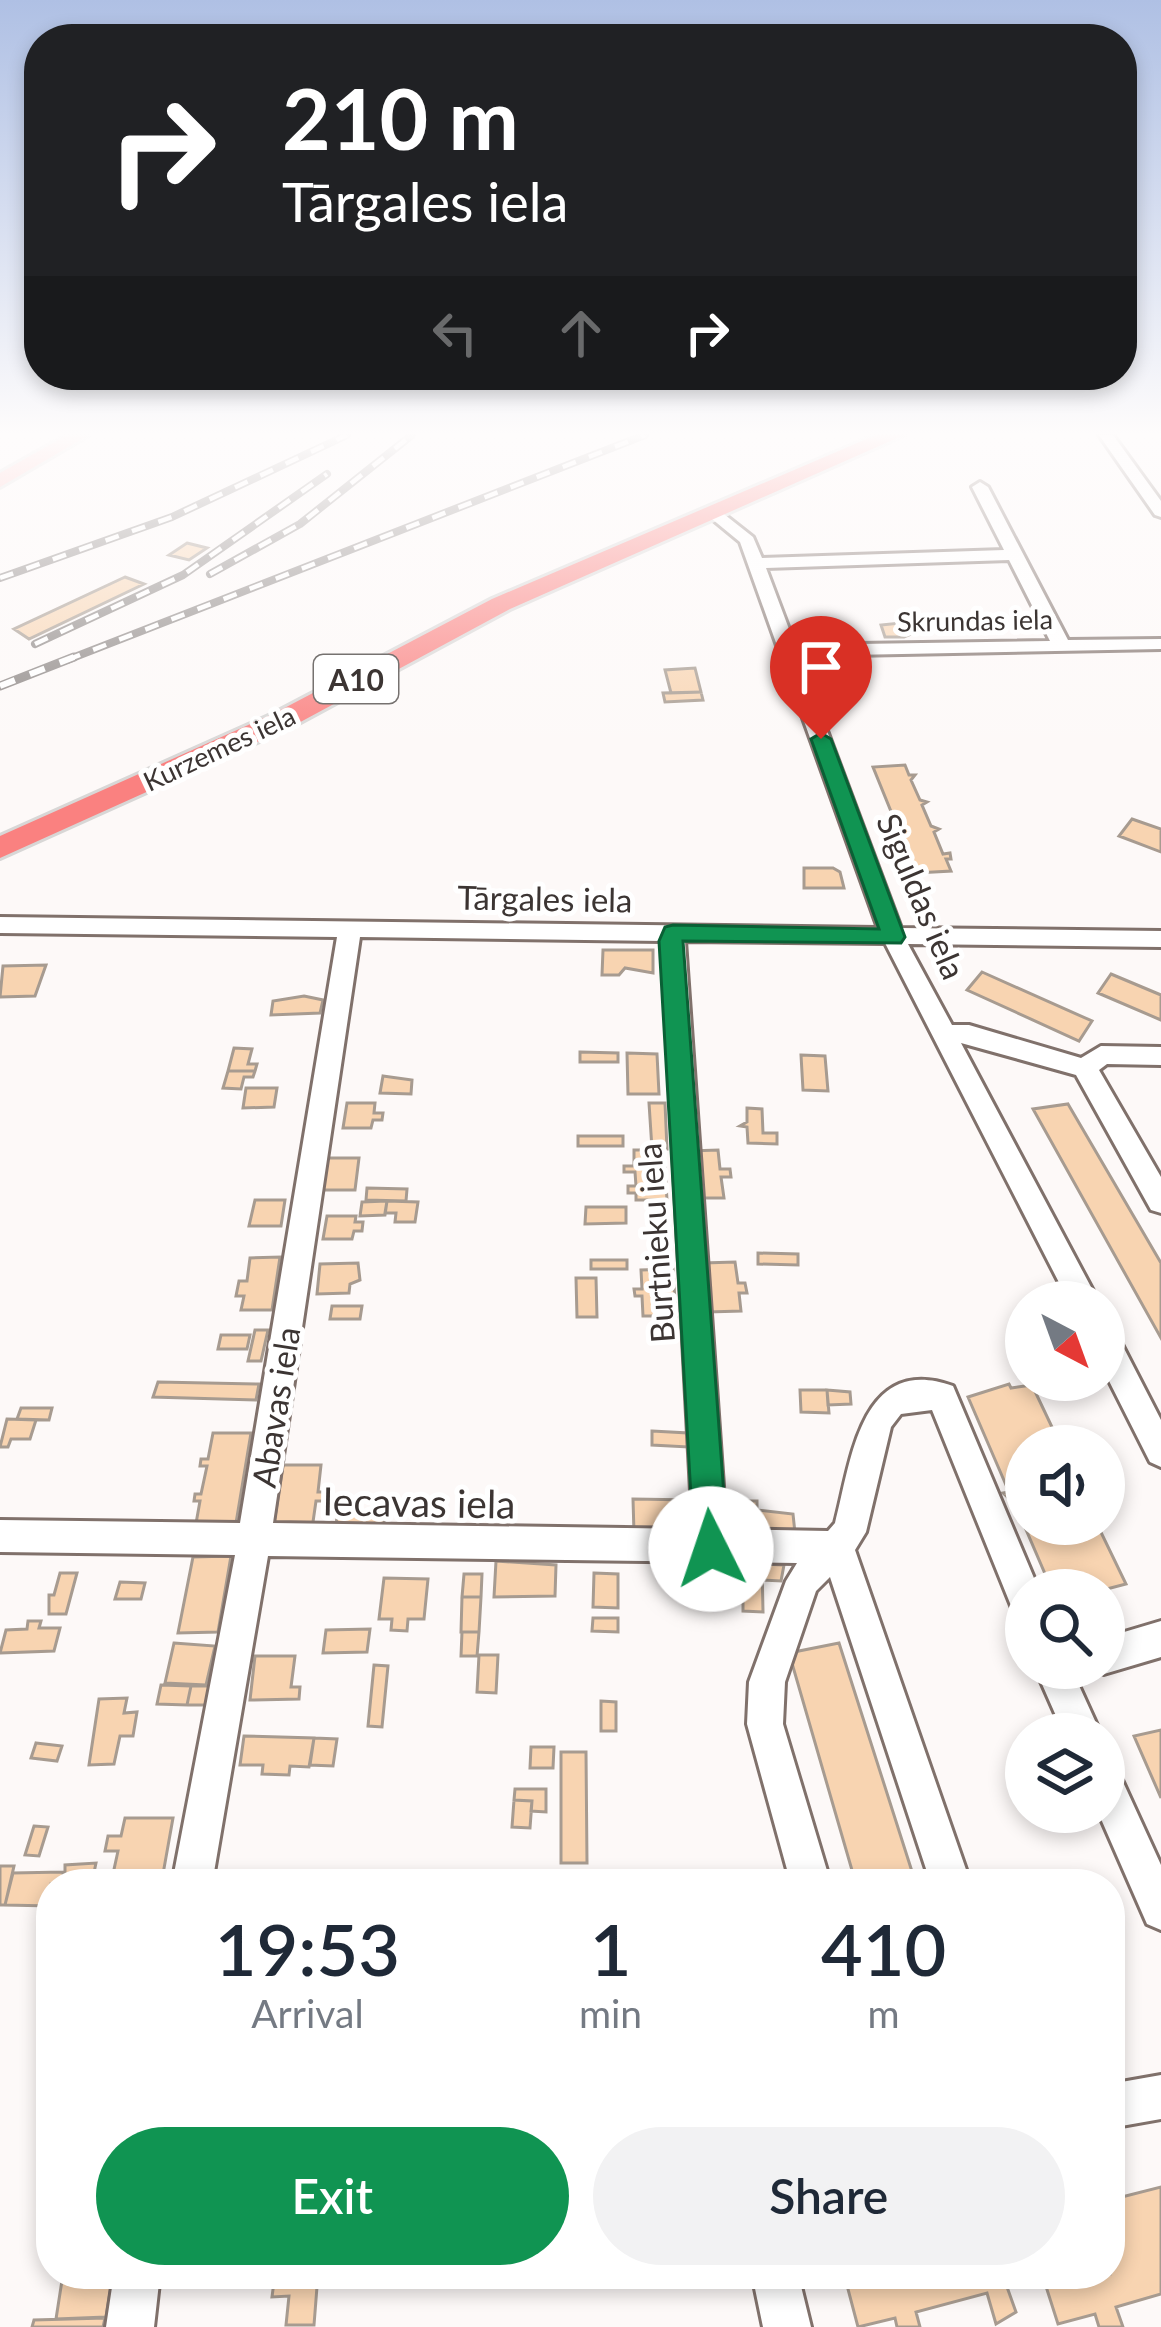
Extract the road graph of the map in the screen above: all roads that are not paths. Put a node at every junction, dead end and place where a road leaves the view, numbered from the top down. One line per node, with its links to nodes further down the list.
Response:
1 (644, 544): 9 (highway, Kurzemes iela / A10)
2 (746, 544): 5 (street, Siguldas iela)
3 (1007, 544): 4 (street)
4 (1013, 555): 5 (street); 7 (street)
5 (757, 563): 8 (street, Siguldas iela)
6 (1161, 644): 7 (street, Skrundas iela)
7 (1062, 646): 8 (street, Skrundas iela)
8 (789, 651): 13 (street, Siguldas iela)
9 (0, 848)
10 (0, 926): 11 (street, Tārgales iela)
11 (350, 928): 12 (street, Tārgales iela); 23 (street, Abavas iela)
12 (673, 932): 13 (street, Tārgales iela); 25 (street, Burtnieku iela)
13 (893, 937): 14 (street, Tārgales iela); 15 (street, Siguldas iela)
14 (1161, 939)
15 (943, 1034): 17 (street); 19 (street, Siguldas iela)
16 (1161, 1056): 17 (street)
17 (1085, 1068): 18 (street)
18 (1161, 1202)
19 (1073, 1281)
20 (1125, 1381): 21 (street)
21 (1161, 1452)
22 (0, 1536): 23 (street, Iecavas iela)
23 (254, 1541): 25 (street, Iecavas iela); 30 (street, Abavas iela)
24 (837, 1547): 25 (street, Iecavas iela); 26 (street); 31 (street); 32 (street)
25 (711, 1549)
26 (1013, 1569)
27 (1161, 1639): 28 (street)
28 (1125, 1650)
29 (1125, 1829): 33 (street)
30 (195, 1869)
31 (807, 1869)
32 (946, 1869)
33 (1161, 1910)
34 (1161, 2097): 35 (street)
35 (1125, 2103)
36 (134, 2289): 38 (street)
37 (779, 2289): 39 (street)
38 (130, 2327)
39 (788, 2327)

